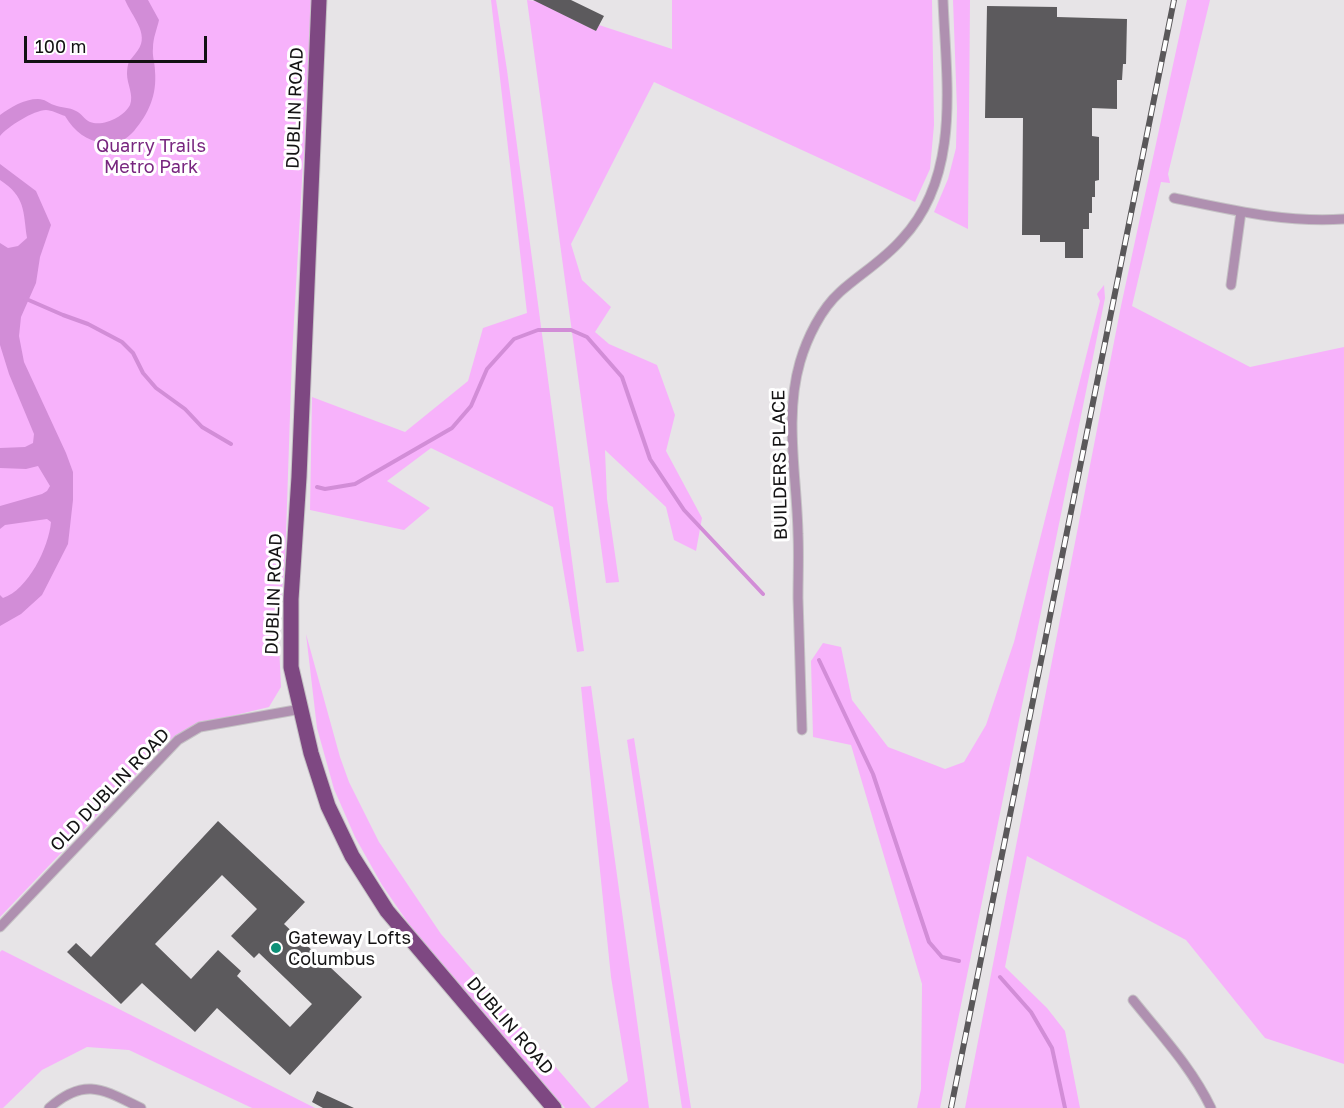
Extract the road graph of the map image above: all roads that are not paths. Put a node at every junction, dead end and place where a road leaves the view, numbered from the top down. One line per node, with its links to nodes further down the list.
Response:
1 (319, 0): 7 (main road, DUBLIN ROAD)
2 (943, 0): 8 (street, BUILDERS PLACE)
3 (1174, 198): 4 (street)
4 (1241, 212): 5 (street); 6 (street)
5 (1344, 219)
6 (1231, 285)
7 (301, 709): 9 (street, OLD DUBLIN ROAD); 13 (main road, DUBLIN ROAD)
8 (802, 730)
9 (0, 927)
10 (1133, 1000): 14 (street)
11 (49, 1108): 12 (street)
12 (141, 1108)
13 (554, 1108)
14 (1211, 1108)

